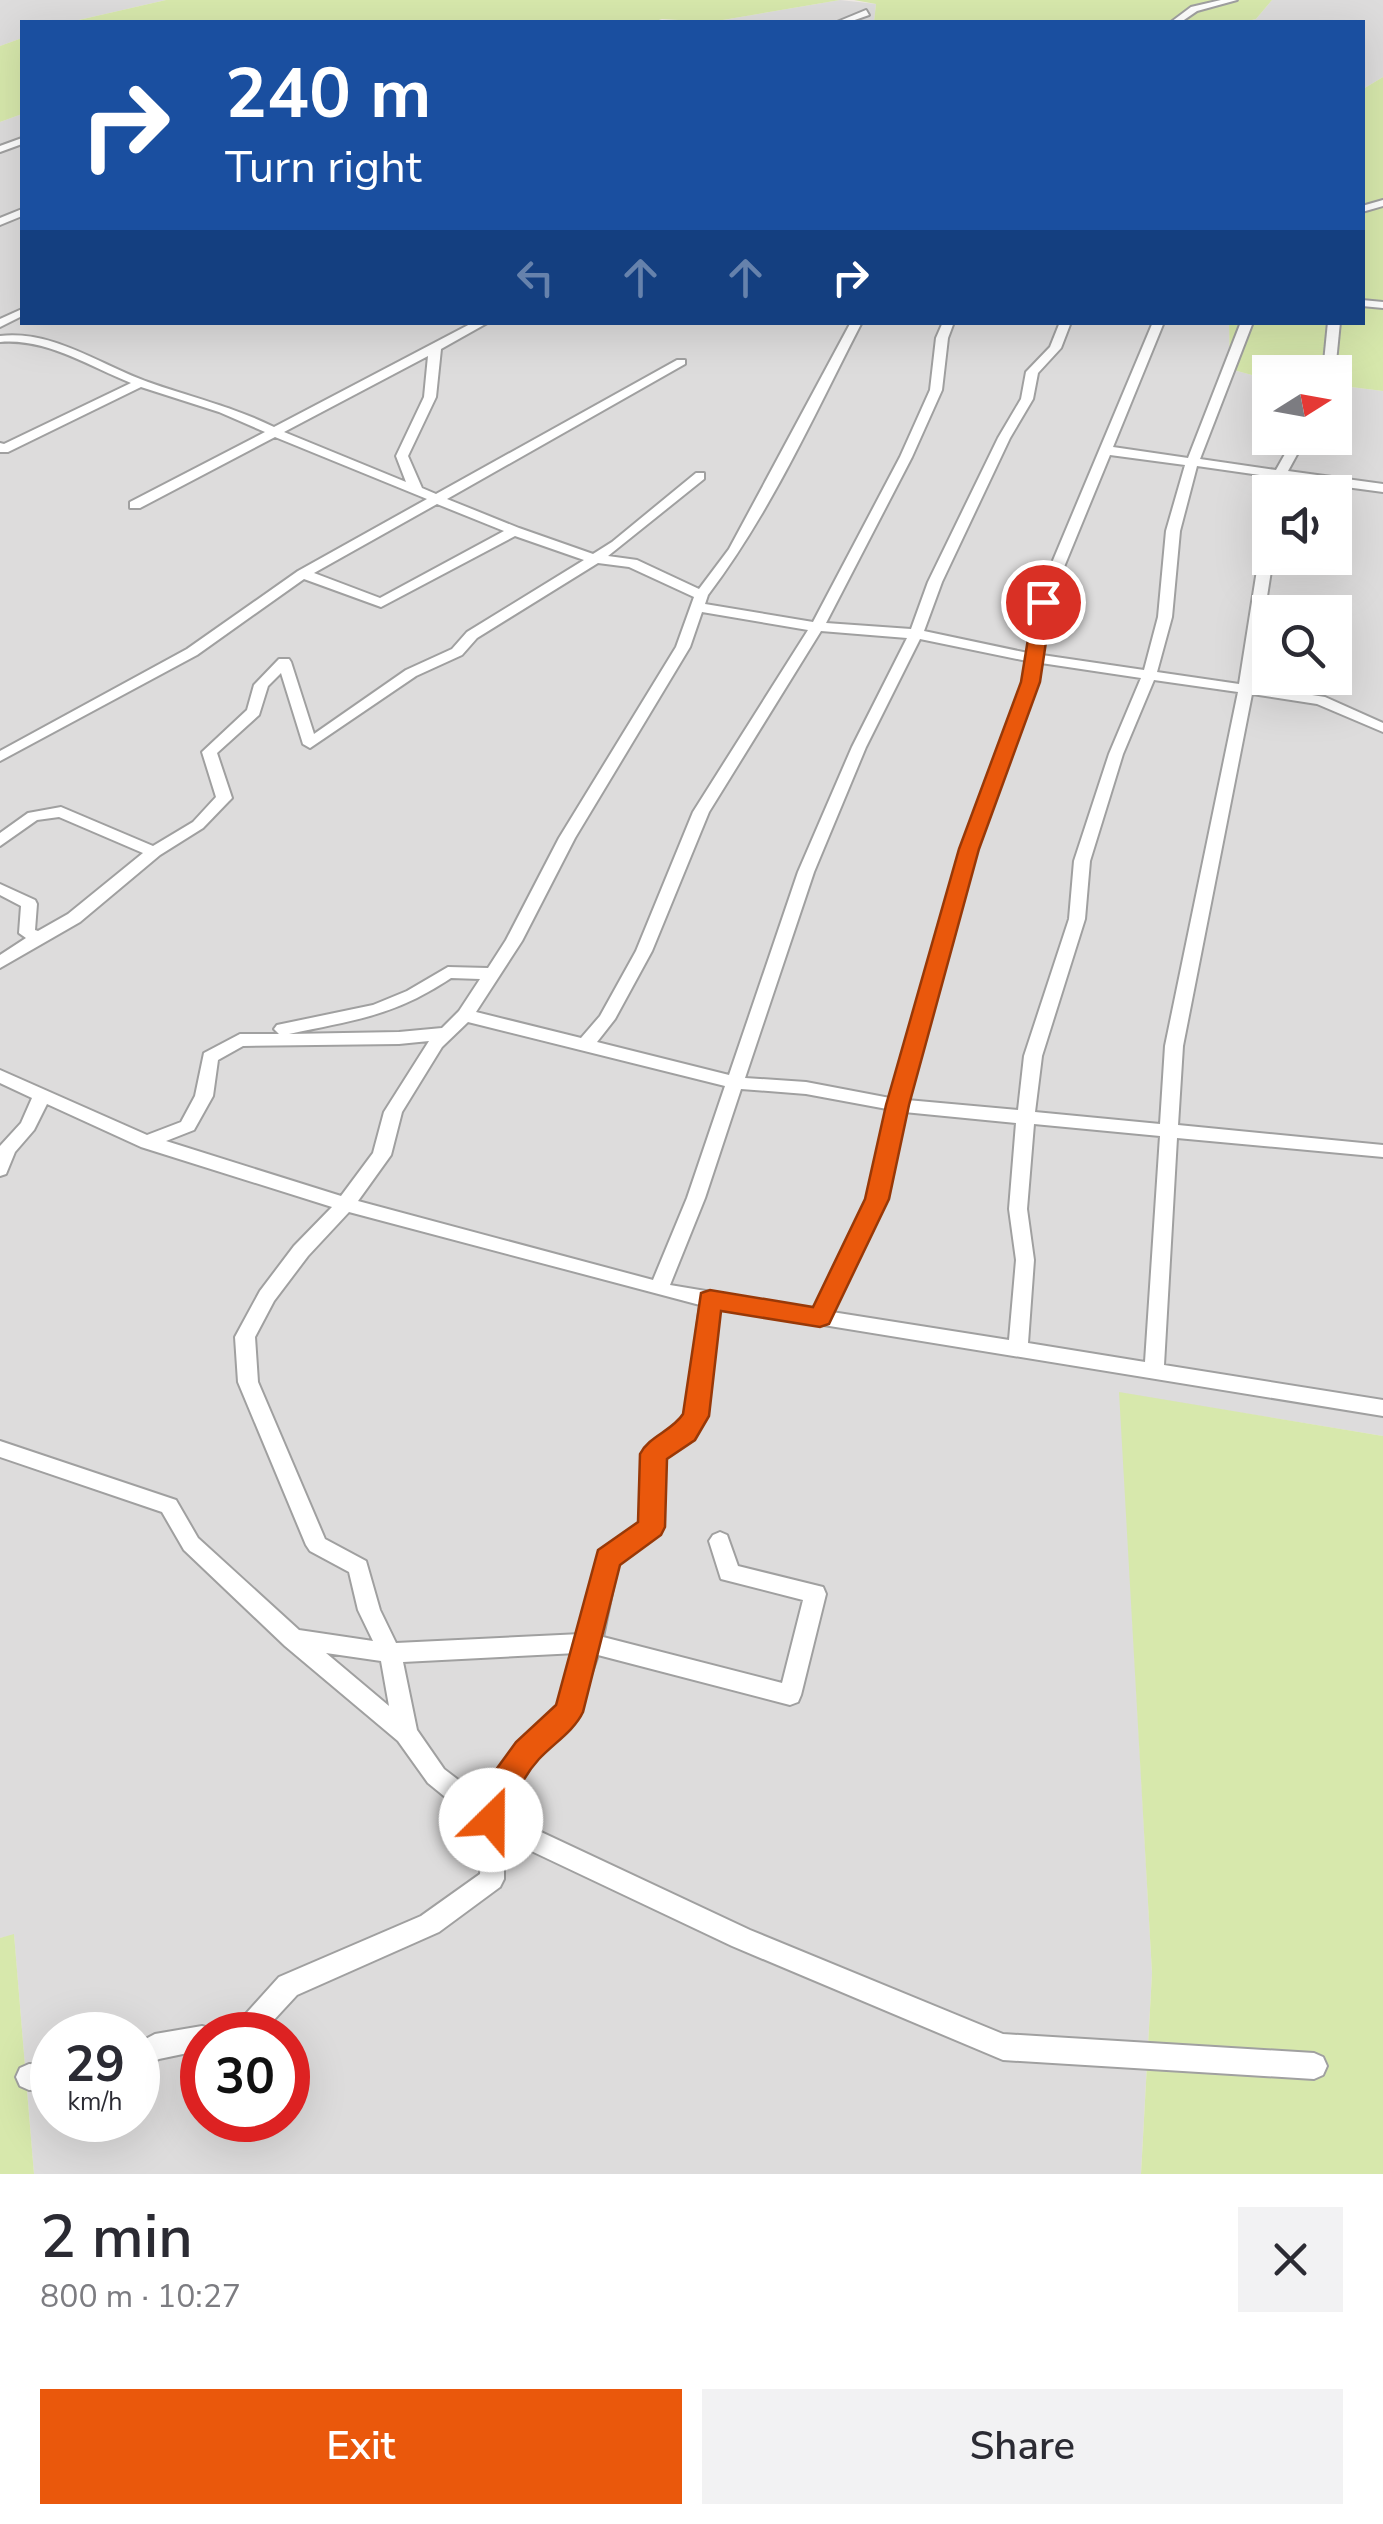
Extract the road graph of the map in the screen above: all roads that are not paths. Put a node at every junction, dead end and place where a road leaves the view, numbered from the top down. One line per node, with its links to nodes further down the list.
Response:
1 (1234, 0): 4 (street)
2 (866, 13): 3 (street)
3 (847, 20)
4 (1179, 20)
5 (478, 325): 13 (street)
6 (855, 325): 31 (street)
7 (948, 325): 32 (street)
8 (1065, 325): 33 (street)
9 (1158, 325): 19 (street)
10 (1246, 325): 35 (street)
11 (1334, 325): 14 (street)
12 (0, 339): 16 (street)
13 (434, 349): 17 (street); 24 (street)
14 (1331, 355)
15 (681, 362): 25 (street)
16 (140, 384): 17 (street); 18 (street)
17 (272, 431): 24 (street); 26 (street)
18 (0, 447)
19 (1104, 450): 21 (street); 34 (street)
20 (1291, 455): 21 (street)
21 (1282, 473): 23 (street)
22 (700, 476): 28 (street)
23 (1383, 488)
24 (416, 490): 25 (street)
25 (439, 498): 27 (street); 29 (street)
26 (135, 505)
27 (514, 531): 28 (street); 29 (street)
28 (592, 558): 31 (street); 40 (street)
29 (303, 574): 38 (street)
30 (1263, 575): 36 (street)
31 (699, 601): 32 (street); 44 (street)
32 (817, 627): 33 (street); 48 (street)
33 (916, 634): 34 (street); 50 (street)
34 (1034, 658): 35 (street); 52 (street)
35 (1149, 676): 36 (street); 53 (street)
36 (1246, 688): 37 (street); 54 (street)
37 (1383, 728)
38 (0, 757)
39 (0, 841): 40 (street)
40 (154, 852): 42 (street)
41 (0, 889): 42 (street)
42 (40, 937): 43 (street)
43 (0, 964)
44 (492, 974): 45 (street); 47 (street)
45 (465, 1015): 46 (street); 48 (street)
46 (446, 1033): 47 (street); 58 (street)
47 (240, 1040): 55 (street)
48 (584, 1046): 50 (street)
49 (0, 1076): 51 (street)
50 (736, 1082): 52 (street); 59 (street)
51 (42, 1095): 55 (street); 57 (street)
52 (898, 1105): 53 (street); 61 (street)
53 (1026, 1116): 54 (street); 62 (street)
54 (1168, 1131): 56 (street); 63 (street)
55 (146, 1142): 58 (street)
56 (1383, 1151)
57 (0, 1169)
58 (345, 1204): 59 (street); 69 (street)
59 (659, 1288): 60 (street)
60 (710, 1300): 61 (street); 68 (street)
61 (820, 1318): 62 (street)
62 (1018, 1350): 63 (street)
63 (1154, 1372): 64 (street)
64 (1383, 1408)
65 (0, 1450): 67 (street)
66 (720, 1540): 68 (street)
67 (293, 1638): 69 (street); 70 (street)
68 (590, 1643): 69 (street); 71 (street)
69 (390, 1653): 70 (street)
70 (406, 1734): 71 (street)
71 (491, 1820): 72 (street); 73 (street)
72 (264, 2012)
73 (1314, 2066)

